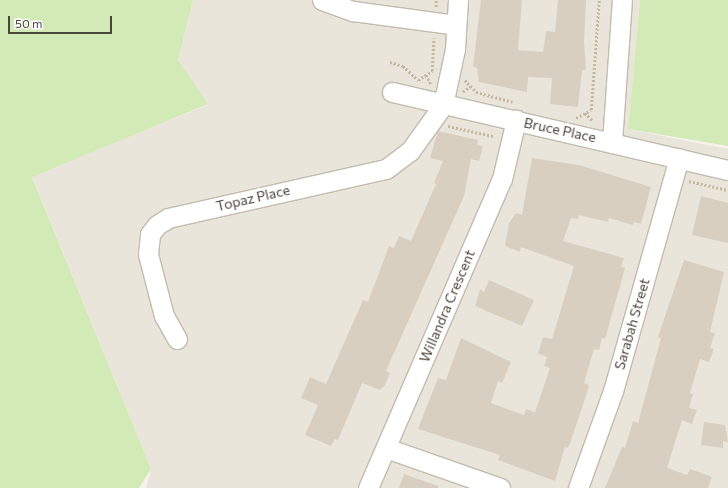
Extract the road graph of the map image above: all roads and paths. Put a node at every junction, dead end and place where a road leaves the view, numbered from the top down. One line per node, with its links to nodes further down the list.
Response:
1 (322, 0): 6 (street)
2 (436, 0): 6 (path)
3 (458, 0): 7 (street)
4 (599, 0): 13 (path)
5 (622, 0): 16 (street)
6 (435, 22): 7 (street); 8 (path)
7 (456, 25): 11 (street)
8 (390, 62)
9 (463, 78): 12 (path)
10 (392, 92): 11 (street, Bruce Place)
11 (443, 105): 12 (street, Bruce Place); 21 (street, Topaz Place)
12 (515, 111): 16 (street, Bruce Place); 22 (street, Willandra Crescent)
13 (569, 116)
14 (444, 125): 15 (path)
15 (493, 136)
16 (612, 142): 17 (street, Bruce Place)
17 (679, 158): 18 (street, Bruce Place); 25 (street, Sarabah Street)
18 (728, 170)
19 (685, 180): 20 (path)
20 (728, 190)
21 (177, 340)
22 (386, 448): 23 (street, Willandra Crescent); 24 (street)
23 (368, 488)
24 (500, 488)
25 (578, 488)

